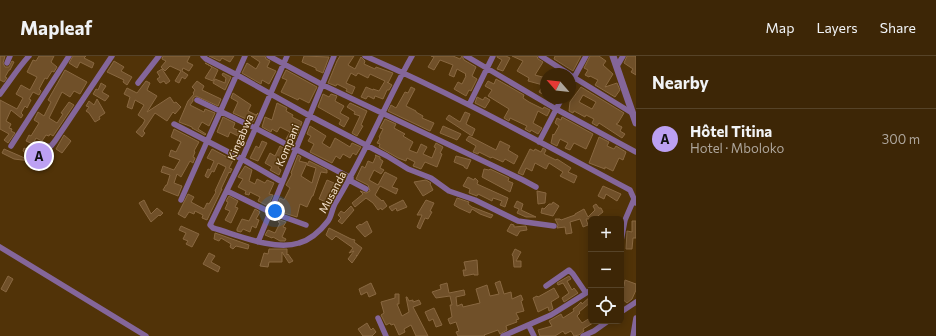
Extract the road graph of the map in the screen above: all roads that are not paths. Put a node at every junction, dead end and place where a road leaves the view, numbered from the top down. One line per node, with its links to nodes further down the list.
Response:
1 (10, 56): 19 (street)
2 (29, 56): 31 (street)
3 (69, 56): 45 (street)
4 (112, 56): 47 (street)
5 (160, 56): 28 (street)
6 (203, 56): 26 (street)
7 (245, 56): 26 (street)
8 (269, 56): 20 (street)
9 (286, 56): 20 (street, Kingabwa)
10 (334, 56): 29 (street, Kompani)
11 (365, 56): 25 (street)
12 (412, 56): 25 (street, Musanda)
13 (466, 56): 22 (street)
14 (493, 56): 22 (street)
15 (541, 56): 23 (street)
16 (586, 56): 24 (street)
17 (613, 56): 21 (street)
18 (623, 56): 21 (street)
19 (8, 63)
20 (284, 64): 29 (street); 30 (street, Kingabwa)
21 (617, 66): 37 (street)
22 (487, 68): 34 (street); 35 (street)
23 (560, 68)
24 (576, 69)
25 (403, 72): 34 (street); 38 (street, Musanda)
26 (237, 74): 30 (street); 36 (street)
27 (576, 78): 37 (street)
28 (138, 84)
29 (323, 85): 38 (street); 39 (street, Kompani)
30 (270, 93): 39 (street); 42 (street, Kingabwa)
31 (0, 94)
32 (198, 100): 36 (street)
33 (559, 104): 35 (street)
34 (469, 105): 44 (street)
35 (556, 109): 44 (street); 49 (street)
36 (221, 112): 42 (street); 43 (street)
37 (632, 113): 40 (street)
38 (383, 114): 46 (street, Musanda); 53 (street)
39 (310, 116): 46 (street); 48 (street, Kompani)
40 (636, 123)
41 (174, 124): 43 (street)
42 (255, 128): 48 (street); 50 (street, Kingabwa)
43 (207, 142): 50 (street); 56 (street)
44 (539, 142): 57 (street)
45 (11, 146)
46 (367, 146): 51 (street, Musanda); 62 (street)
47 (40, 147)
48 (296, 149): 51 (street); 52 (street, Kompani)
49 (636, 152)
50 (242, 159): 52 (street); 55 (street, Kingabwa)
51 (350, 179): 54 (street); 63 (street, Musanda)
52 (282, 182): 58 (street, Kompani)
53 (536, 187)
54 (366, 189)
55 (227, 192): 58 (street); 59 (street, Kingabwa)
56 (181, 200)
57 (635, 201): 61 (street)
58 (270, 212): 60 (street); 63 (street, Kompani)
59 (210, 225): 63 (street, Musanda)
60 (306, 225)
61 (624, 225)
62 (554, 226)
63 (258, 242)
64 (0, 247): 75 (street)
65 (546, 286): 66 (street)
66 (588, 290)
67 (588, 292): 73 (street)
68 (636, 302): 69 (street)
69 (624, 310)
70 (378, 318): 76 (street)
71 (636, 318): 80 (street)
72 (604, 324): 74 (street)
73 (529, 326): 77 (street); 78 (street)
74 (594, 333): 79 (street)
75 (146, 336)
76 (386, 336)
77 (503, 336)
78 (534, 336)
79 (583, 336)
80 (633, 336)

